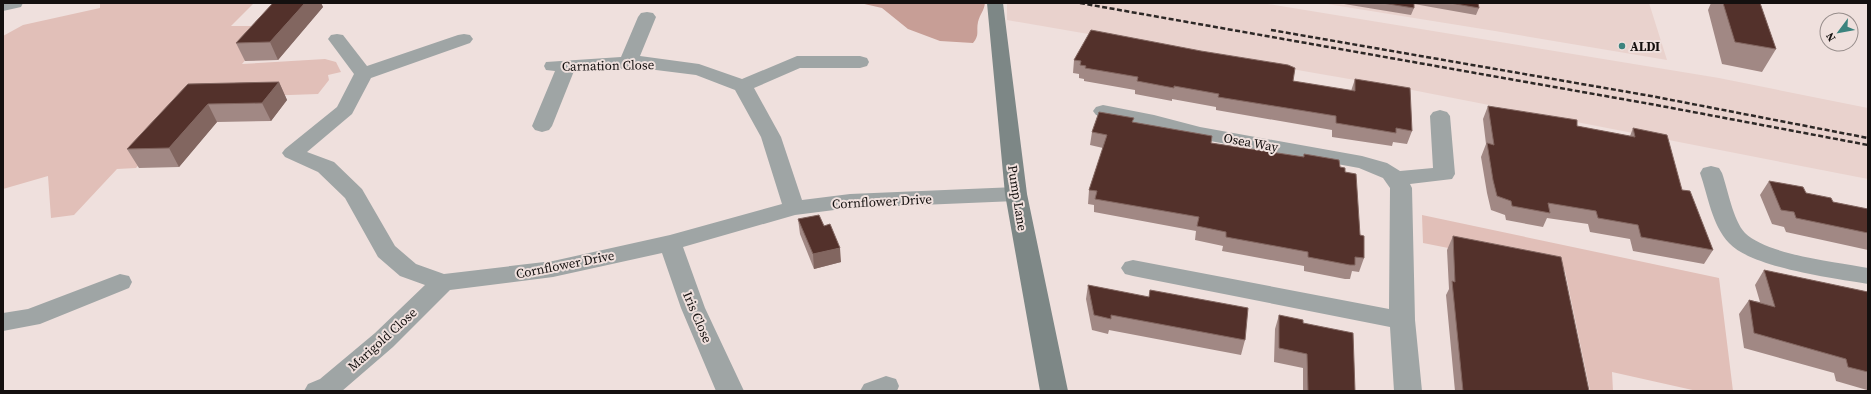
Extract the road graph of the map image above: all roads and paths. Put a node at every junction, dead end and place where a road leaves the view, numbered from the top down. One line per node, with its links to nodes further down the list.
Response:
1 (15, 3): 2 (street)
2 (3, 6)
3 (995, 8): 16 (street, Pump Lane)
4 (647, 17): 8 (street)
5 (337, 39): 9 (street)
6 (464, 39): 9 (street)
7 (860, 62): 10 (street)
8 (628, 63): 10 (street, Carnation Close); 13 (street, Carnation Close)
9 (363, 74): 22 (street, Cornflower Drive)
10 (743, 86): 17 (street)
11 (1103, 111): 15 (street, Osea Way)
12 (1440, 116): 15 (street)
13 (542, 126)
14 (1711, 173): 20 (street)
15 (1397, 178): 23 (street)
16 (1016, 194): 17 (street, Cornflower Drive); 27 (street, Pump Lane)
17 (794, 208): 18 (street, Cornflower Drive)
18 (670, 243): 22 (street, Cornflower Drive); 26 (street, Iris Close)
19 (1133, 268): 23 (street)
20 (1868, 276)
21 (120, 282): 24 (street)
22 (443, 282): 25 (street, Marigold Close)
23 (1402, 320): 28 (street)
24 (3, 322)
25 (318, 391)
26 (730, 391)
27 (1054, 391)
28 (1408, 391)

